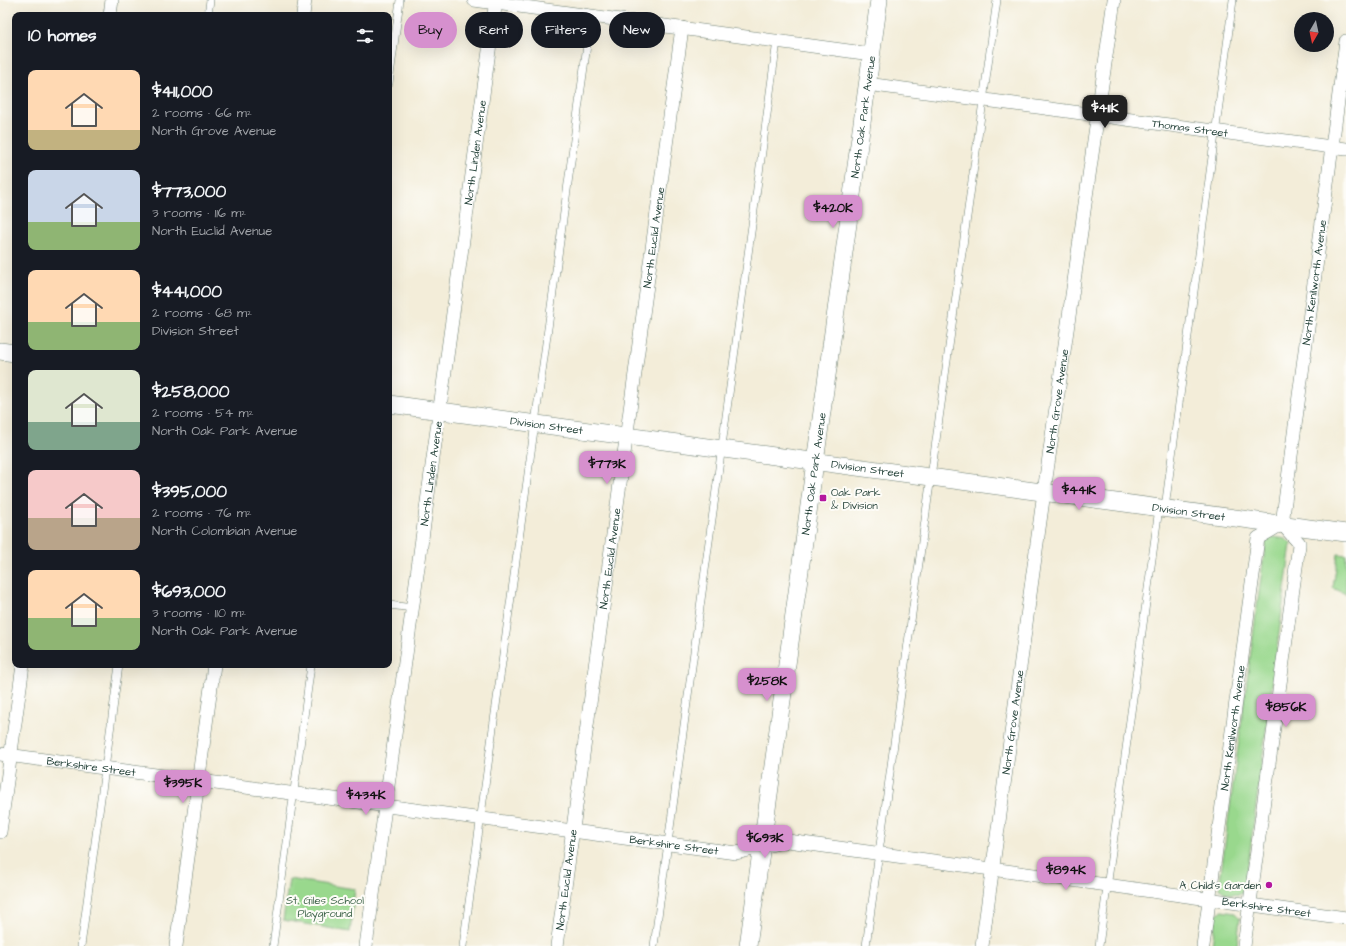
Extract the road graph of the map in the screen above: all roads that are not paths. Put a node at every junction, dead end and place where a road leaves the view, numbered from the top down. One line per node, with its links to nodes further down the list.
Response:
1 (112, 0): 11 (street)
2 (210, 0): 12 (lane)
3 (305, 0): 13 (street)
4 (400, 0): 21 (lane)
5 (474, 0): 10 (street)
6 (879, 0): 20 (street, North Oak Park Avenue)
7 (997, 0): 23 (lane)
8 (1114, 0): 24 (street, North Grove Avenue)
9 (1233, 0): 25 (lane)
10 (495, 1): 14 (street); 31 (street, North Linden Avenue)
11 (110, 12)
12 (208, 12)
13 (303, 12)
14 (565, 12)
15 (601, 17): 16 (street)
16 (682, 28): 17 (street); 33 (street, North Euclid Avenue)
17 (777, 41): 20 (street); 34 (lane)
18 (1346, 41): 26 (street, North Kenilworth Avenue)
19 (587, 48): 32 (lane)
20 (871, 54): 22 (street, North Oak Park Avenue)
21 (392, 60)
22 (867, 84): 23 (street, Thomas Street); 35 (street, North Oak Park Avenue)
23 (983, 100): 24 (street, Thomas Street); 36 (lane)
24 (1098, 116): 25 (street, Thomas Street); 37 (street, North Grove Avenue)
25 (1215, 132): 26 (street, Thomas Street); 38 (lane)
26 (1332, 148): 27 (street, Thomas Street); 39 (street, North Kenilworth Avenue)
27 (1346, 149)
28 (0, 351): 29 (street)
29 (12, 353)
30 (392, 404): 31 (street, Division Street)
31 (439, 410): 32 (street, Division Street); 42 (street, North Linden Avenue)
32 (535, 423): 33 (street, Division Street); 52 (lane)
33 (626, 436): 34 (street, Division Street); 53 (street, North Euclid Avenue)
34 (722, 448): 35 (street, Division Street); 55 (lane)
35 (815, 461): 36 (street, Division Street); 56 (street, North Oak Park Avenue)
36 (931, 477): 37 (street, Division Street); 57 (lane)
37 (1044, 492): 38 (street, Division Street); 58 (street, North Grove Avenue)
38 (1162, 508): 39 (street, Division Street); 59 (lane)
39 (1282, 524): 40 (street, Division Street); 60 (street, North Kenilworth Avenue); 61 (street)
40 (1346, 533)
41 (392, 605): 42 (lane)
42 (412, 608): 51 (street, North Linden Avenue)
43 (22, 668): 47 (street)
44 (119, 668): 48 (lane)
45 (214, 668): 49 (street)
46 (311, 668): 50 (lane)
47 (5, 754): 48 (street, Berkshire Street); 54 (street)
48 (105, 768): 49 (street, Berkshire Street); 63 (lane)
49 (198, 780): 50 (street, Berkshire Street); 64 (street)
50 (293, 794): 51 (street, Berkshire Street); 65 (lane)
51 (386, 806): 52 (street, Berkshire Street); 66 (street, North Linden Avenue)
52 (480, 819): 53 (street, Berkshire Street); 67 (lane)
53 (573, 831): 55 (street, Berkshire Street); 68 (street, North Euclid Avenue)
54 (0, 832)
55 (668, 844): 56 (street, Berkshire Street); 69 (lane)
56 (762, 847): 57 (street, Berkshire Street); 70 (street, North Oak Park Avenue)
57 (879, 853): 58 (street, Berkshire Street); 71 (lane)
58 (993, 869): 59 (street, Berkshire Street); 72 (street, North Grove Avenue)
59 (1107, 884): 60 (street, Berkshire Street); 73 (lane)
60 (1210, 899): 61 (street, Berkshire Street); 74 (street, North Kenilworth Avenue)
61 (1250, 904): 62 (street, Berkshire Street); 75 (street)
62 (1346, 918)
63 (81, 946)
64 (176, 946)
65 (273, 946)
66 (366, 946)
67 (463, 946)
68 (557, 946)
69 (654, 946)
70 (748, 946)
71 (866, 946)
72 (982, 946)
73 (1099, 946)
74 (1203, 946)
75 (1244, 946)

